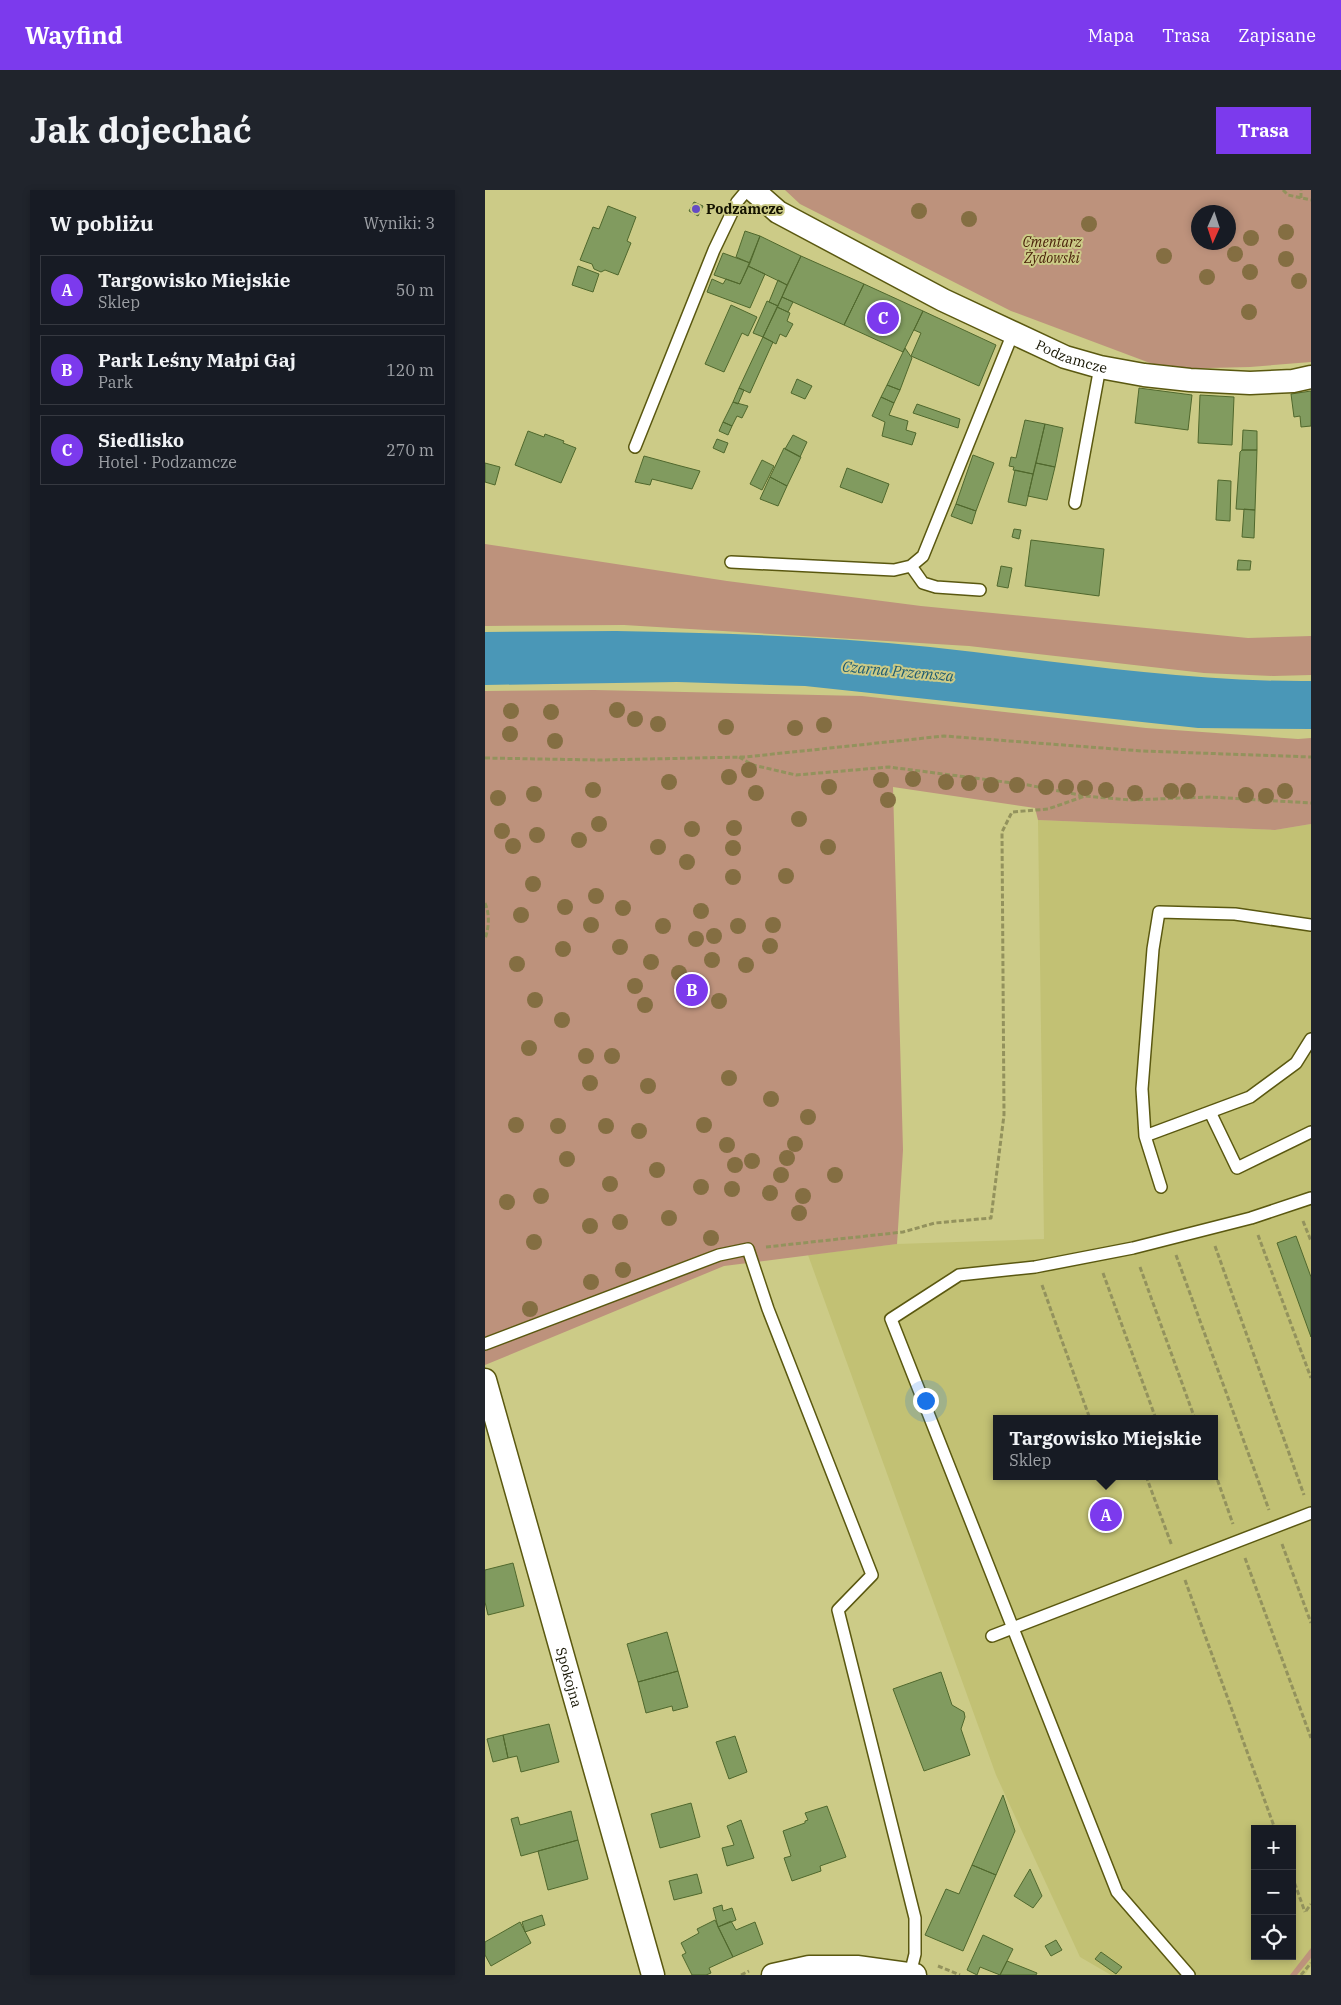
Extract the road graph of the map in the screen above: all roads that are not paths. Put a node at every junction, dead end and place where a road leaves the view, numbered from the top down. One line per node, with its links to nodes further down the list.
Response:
1 (747, 190): 6 (lane)
2 (753, 190): 3 (street, Podzamcze)
3 (1013, 333): 4 (street, Podzamcze); 9 (lane)
4 (1100, 367): 5 (street, Podzamcze); 7 (lane)
5 (1311, 377)
6 (635, 447)
7 (1075, 503)
8 (731, 562): 9 (lane)
9 (911, 566): 10 (lane)
10 (980, 590)
11 (1311, 925): 15 (lane)
12 (1311, 1039): 13 (lane)
13 (1210, 1112): 14 (lane); 15 (lane)
14 (1311, 1132)
15 (1145, 1136): 16 (lane)
16 (1161, 1187)
17 (1311, 1198): 21 (lane)
18 (485, 1344): 23 (lane)
19 (485, 1380): 24 (street, Spokojna)
20 (1311, 1514): 21 (lane)
21 (1013, 1628): 22 (lane); 26 (lane)
22 (992, 1636)
23 (912, 1974): 25 (street)
24 (653, 1975)
25 (773, 1975)
26 (1189, 1975)

